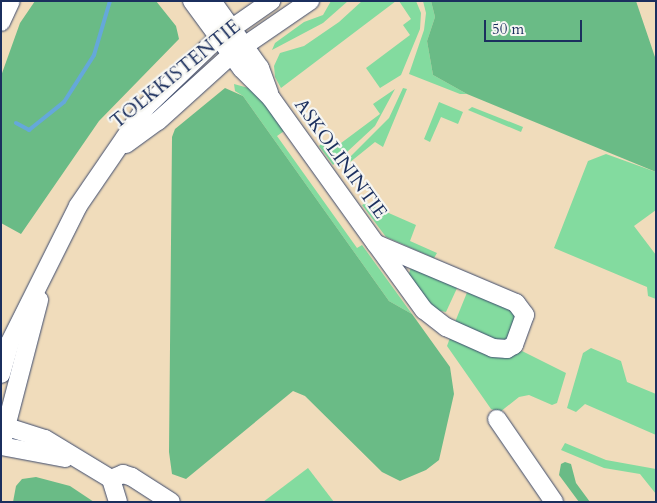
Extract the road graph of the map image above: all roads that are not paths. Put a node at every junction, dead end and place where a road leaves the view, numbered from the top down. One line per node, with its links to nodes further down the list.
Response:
1 (11, 1): 6 (street)
2 (192, 1): 7 (street)
3 (212, 1): 7 (street)
4 (272, 1): 7 (street, TOLKKISTENTIE)
5 (310, 1): 8 (street, TOLKKISTENTIE)
6 (1, 22)
7 (225, 32): 8 (street, ASKOLININTIE); 9 (street, TOLKKISTENTIE)
8 (238, 50): 9 (street, TOLKKISTENTIE); 10 (street, ASKOLININTIE)
9 (120, 148): 11 (street, TOLKKISTENTIE)
10 (376, 244): 10 (street, ASKOLININTIE)
11 (44, 280): 12 (street, TOLKKISTENTIE); 14 (street, TOLKKISTENTIE)
12 (1, 374)
13 (497, 419): 20 (street)
14 (4, 425): 15 (street, TOLKKISTENTIE); 16 (street)
15 (1, 446): 16 (street)
16 (81, 462): 17 (street)
17 (111, 479): 18 (street); 19 (street)
18 (118, 502)
19 (170, 502)
20 (554, 502)

